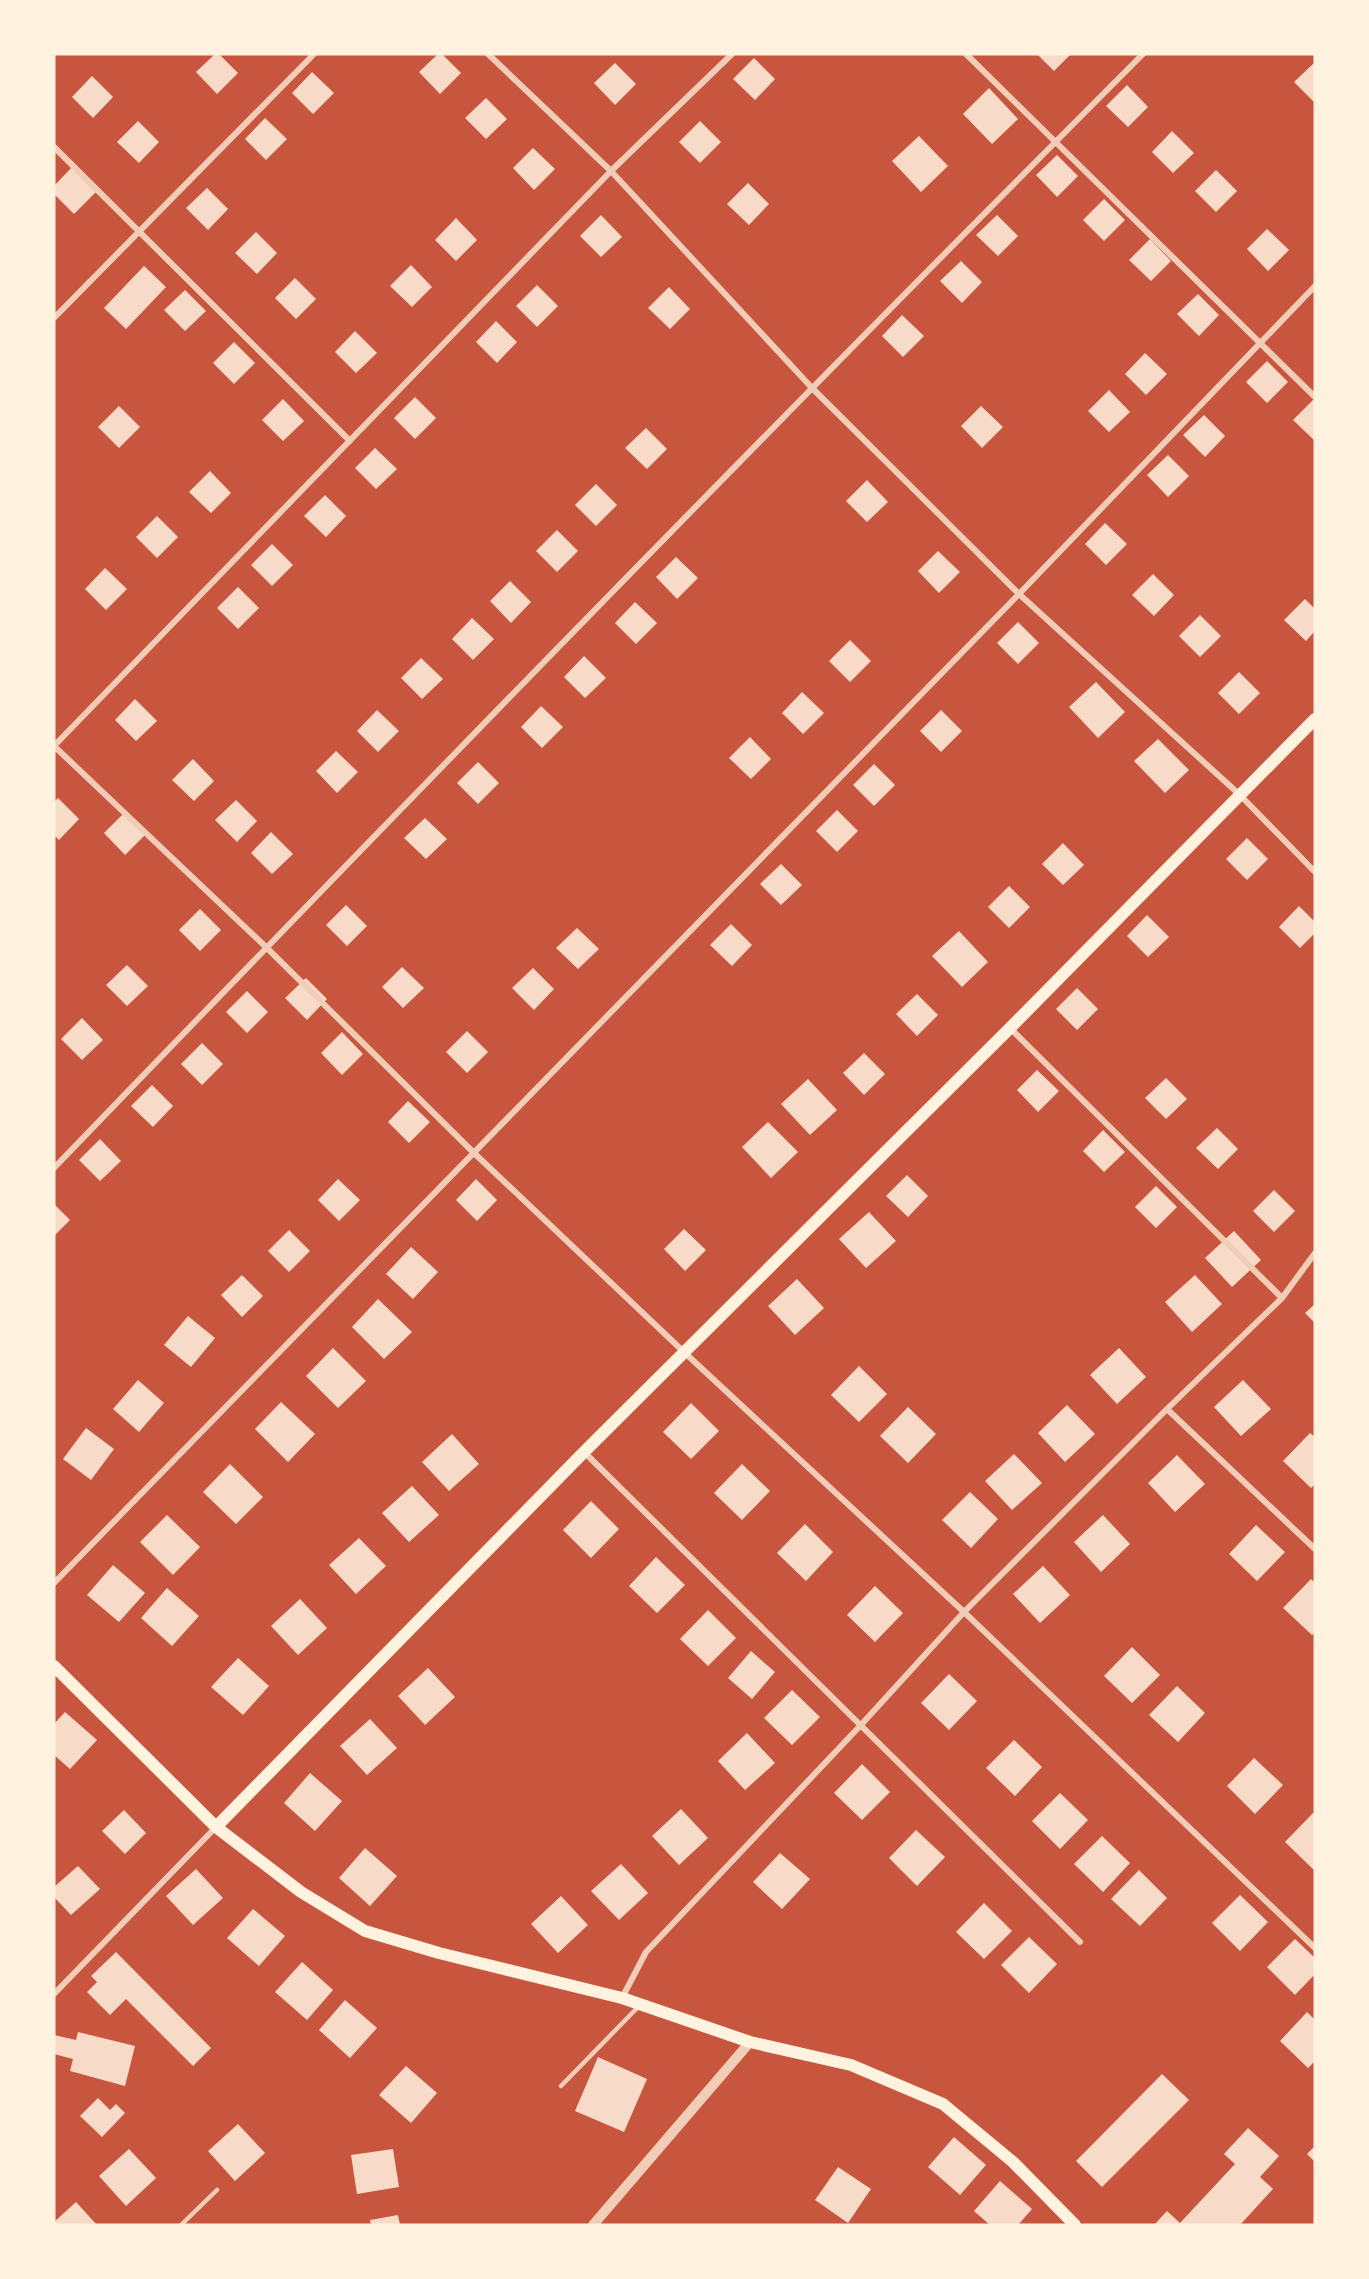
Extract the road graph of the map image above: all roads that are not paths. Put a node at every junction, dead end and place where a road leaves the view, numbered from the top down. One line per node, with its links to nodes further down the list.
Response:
1 (314, 54): 9 (street)
2 (488, 54): 8 (street)
3 (732, 54): 8 (street)
4 (966, 54): 6 (street)
5 (1143, 54): 6 (street)
6 (1055, 142): 12 (street); 13 (street)
7 (54, 147): 9 (street)
8 (611, 171): 13 (street); 15 (street)
9 (140, 231): 11 (street); 15 (street)
10 (1315, 286): 12 (street)
11 (54, 318)
12 (1261, 342): 14 (street); 16 (street)
13 (812, 388): 16 (street); 21 (street)
14 (1315, 397)
15 (350, 441): 18 (street)
16 (1019, 594): 19 (street); 23 (street)
17 (1315, 719): 19 (main road)
18 (54, 746): 21 (street)
19 (1240, 795): 20 (street); 22 (main road)
20 (1315, 872)
21 (266, 947): 23 (street); 24 (street)
22 (1010, 1028): 26 (street); 27 (main road)
23 (474, 1153): 27 (street); 31 (street)
24 (54, 1168)
25 (1315, 1253): 26 (street)
26 (1282, 1298): 28 (street)
27 (685, 1353): 29 (main road); 32 (street)
28 (1167, 1409): 30 (street); 32 (street)
29 (584, 1452): 34 (street); 35 (main road)
30 (1315, 1549)
31 (54, 1583)
32 (964, 1612): 34 (street); 37 (street)
33 (54, 1666): 35 (main road)
34 (861, 1726): 36 (street); 39 (street)
35 (216, 1827): 38 (street); 39 (main road)
36 (1080, 1942)
37 (1315, 1948)
38 (54, 1994)
39 (622, 1998): 40 (main road)
40 (640, 2005): 41 (main road); 42 (lane)
41 (750, 2042): 45 (street); 46 (main road)
42 (561, 2086)
43 (217, 2190): 44 (lane)
44 (181, 2225)
45 (593, 2225)
46 (1075, 2225)

